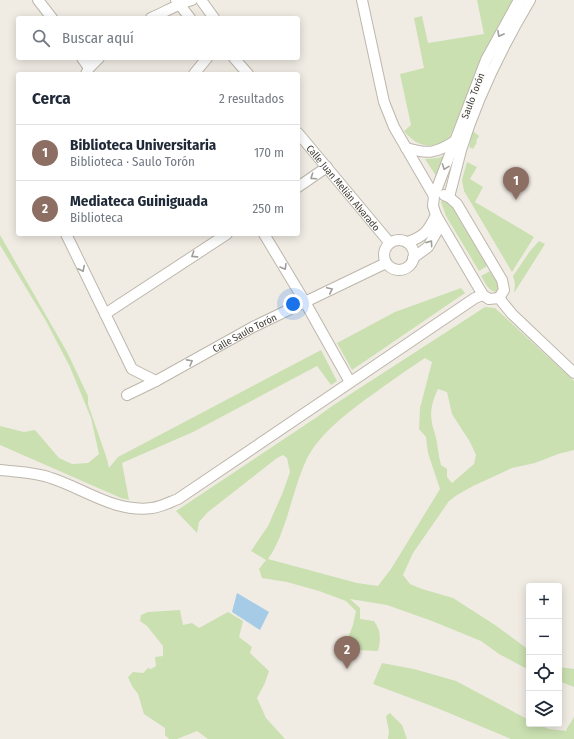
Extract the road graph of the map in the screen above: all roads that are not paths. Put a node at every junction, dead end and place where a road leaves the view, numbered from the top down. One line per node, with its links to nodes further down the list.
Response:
1 (38, 0): 8 (street)
2 (192, 0): 7 (street)
3 (202, 0): 11 (street)
4 (362, 0): 21 (street)
5 (519, 0): 20 (street, Saulo Torón, one-way to 20)
6 (530, 0): 25 (street, Saulo Torón)
7 (178, 2): 9 (street); 10 (street)
8 (50, 16)
9 (156, 16)
10 (188, 16)
11 (213, 16)
12 (83, 60): 16 (street)
13 (97, 60): 16 (street)
14 (205, 60): 17 (street)
15 (236, 60): 18 (street)
16 (88, 71)
17 (196, 72)
18 (246, 72)
19 (300, 135): 22 (street, Calle Juan Melián Alvarado)
20 (455, 141): 21 (street); 24 (street, Saulo Torón, one-way to 24)
21 (406, 148): 24 (street)
22 (327, 167): 23 (street, one-way to 23); 31 (street, Calle Juan Melián Alvarado)
23 (300, 186)
24 (434, 196): 25 (street); 26 (street)
25 (449, 197): 36 (street)
26 (436, 216): 27 (street); 32 (street)
27 (441, 224): 33 (street, one-way to 27); 35 (street)
28 (68, 236): 38 (street, one-way to 38)
29 (265, 236): 37 (street, one-way to 37)
30 (215, 237): 38 (street, one-way to 38)
31 (389, 242): 32 (street); 34 (street)
32 (408, 242): 33 (street)
33 (413, 258): 34 (street)
34 (386, 264): 37 (street, Calle Saulo Torón, one-way to 34)
35 (483, 295): 36 (street); 41 (street)
36 (498, 298): 39 (street)
37 (305, 302): 40 (street, Calle Saulo Torón, one-way to 37); 41 (street)
38 (105, 314): 40 (street)
39 (574, 374)
40 (156, 381): 42 (street, Calle Saulo Torón)
41 (350, 382): 43 (street)
42 (127, 395)
43 (0, 470)

